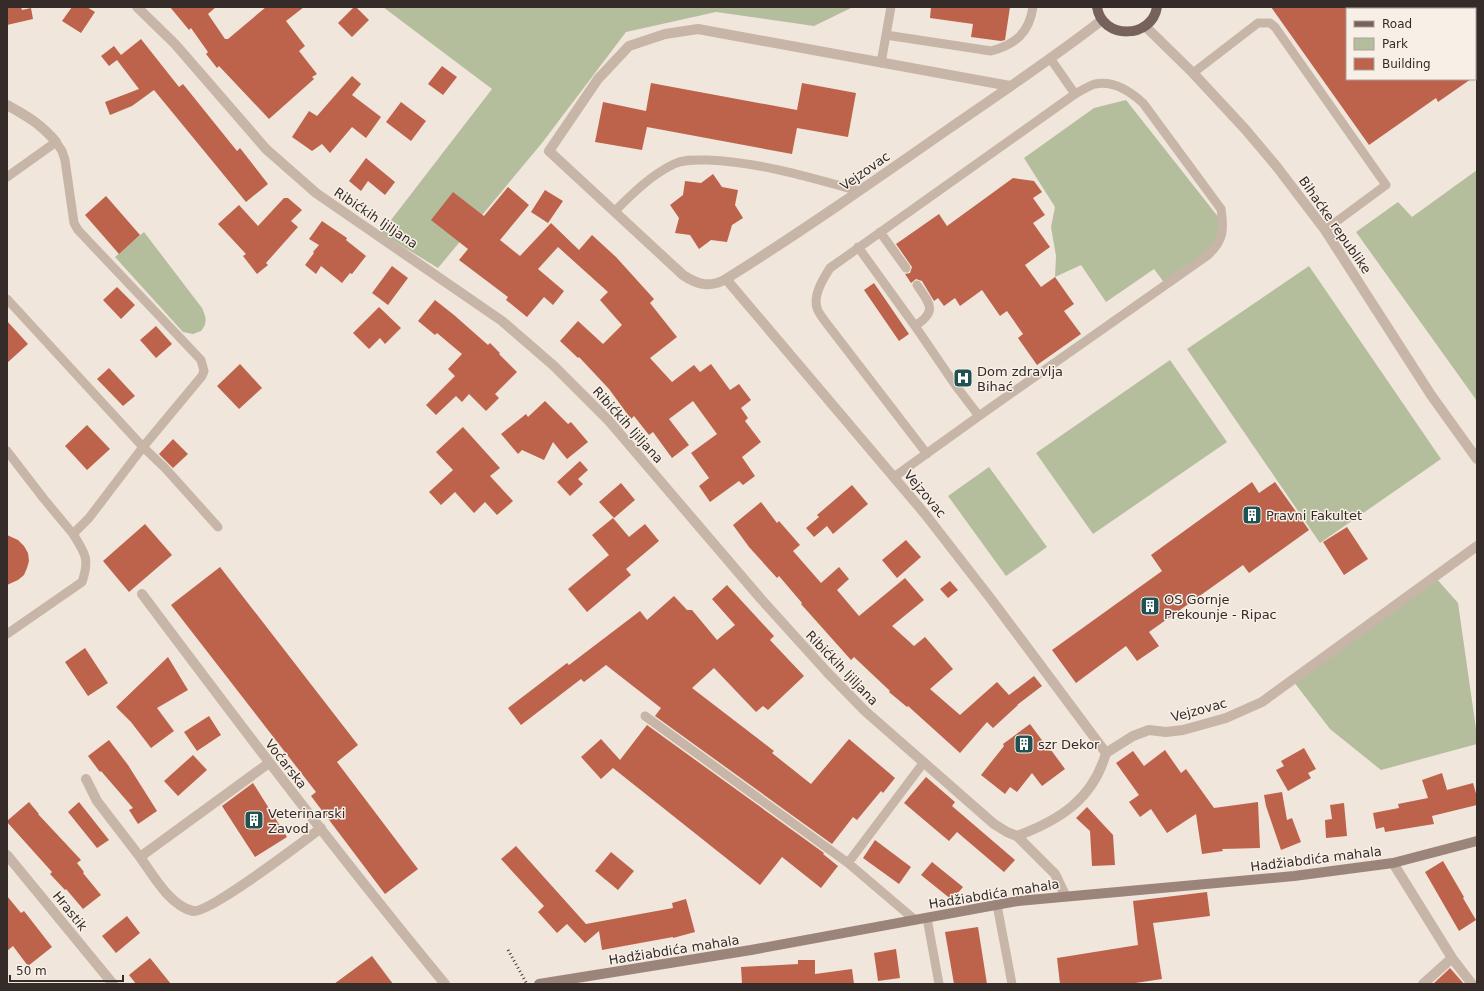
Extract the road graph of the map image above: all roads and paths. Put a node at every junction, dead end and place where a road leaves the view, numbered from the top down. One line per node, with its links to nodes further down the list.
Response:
1 (137, 7): 40 (street, Ribićkih ljiljana)
2 (891, 7): 8 (lane)
3 (1033, 7): 8 (lane)
4 (1097, 7): 6 (main road)
5 (1157, 7): 7 (main road)
6 (1102, 20): 7 (main road); 9 (street, Vejzovac)
7 (1145, 26): 11 (street, Bihaćke republike)
8 (886, 35): 10 (lane)
9 (1050, 58): 12 (street, Vejzovac); 13 (lane)
10 (881, 63): 12 (street); 18 (street)
11 (1193, 73): 19 (street, Bihaćke republike); 19 (lane)
12 (1010, 86): 17 (street, Vejzovac)
13 (1075, 94): 20 (lane); 27 (lane)
14 (7, 104): 15 (street)
15 (56, 142): 16 (lane); 28 (lane)
16 (7, 178)
17 (859, 191): 18 (lane); 23 (street, Vejzovac)
18 (615, 211): 23 (street)
19 (1325, 230): 31 (street, Bihaćke republike)
20 (880, 232): 21 (lane); 22 (lane)
21 (858, 247): 26 (lane); 30 (lane)
22 (906, 268)
23 (726, 279): 32 (street, Vejzovac)
24 (917, 285): 26 (lane)
25 (7, 299): 28 (lane)
26 (916, 326): 27 (lane)
27 (980, 416): 30 (lane)
28 (143, 447): 33 (lane); 34 (lane)
29 (7, 451): 34 (lane)
30 (927, 454): 32 (lane)
31 (1477, 459)
32 (894, 477): 39 (street, Vejzovac)
33 (218, 527)
34 (73, 534): 37 (lane)
35 (1477, 546): 39 (street, Vejzovac)
36 (142, 594): 41 (street, Voćarska)
37 (7, 634)
38 (644, 716): 48 (lane)
39 (1106, 753): 44 (street)
40 (924, 762): 44 (street, Ribićkih ljiljana); 48 (lane)
41 (269, 763): 43 (street, Voćarska); 47 (street)
42 (86, 779): 47 (street)
43 (321, 828): 47 (street); 57 (street, Voćarska)
44 (1017, 836): 50 (street, Ribićkih ljiljana)
45 (1477, 841): 49 (street, Hadžiabdića mahala)
46 (7, 855): 56 (street, Hrastik)
47 (140, 857)
48 (848, 863): 53 (lane)
49 (1393, 863): 50 (street, Hadžiabdića mahala); 54 (street)
50 (1065, 896): 51 (street, Hadžiabdića mahala)
51 (997, 905): 52 (street, Hadžiabdića mahala); 60 (lane)
52 (927, 918): 53 (street, Hadžiabdića mahala); 59 (lane)
53 (915, 920): 55 (street, Hadžiabdića mahala)
54 (1452, 958): 61 (street); 62 (street)
55 (577, 982): 58 (street, Hadžiabdića mahala)
56 (113, 984)
57 (444, 984)
58 (539, 984)
59 (940, 984)
60 (1012, 984)
61 (1423, 984)
62 (1472, 984)

